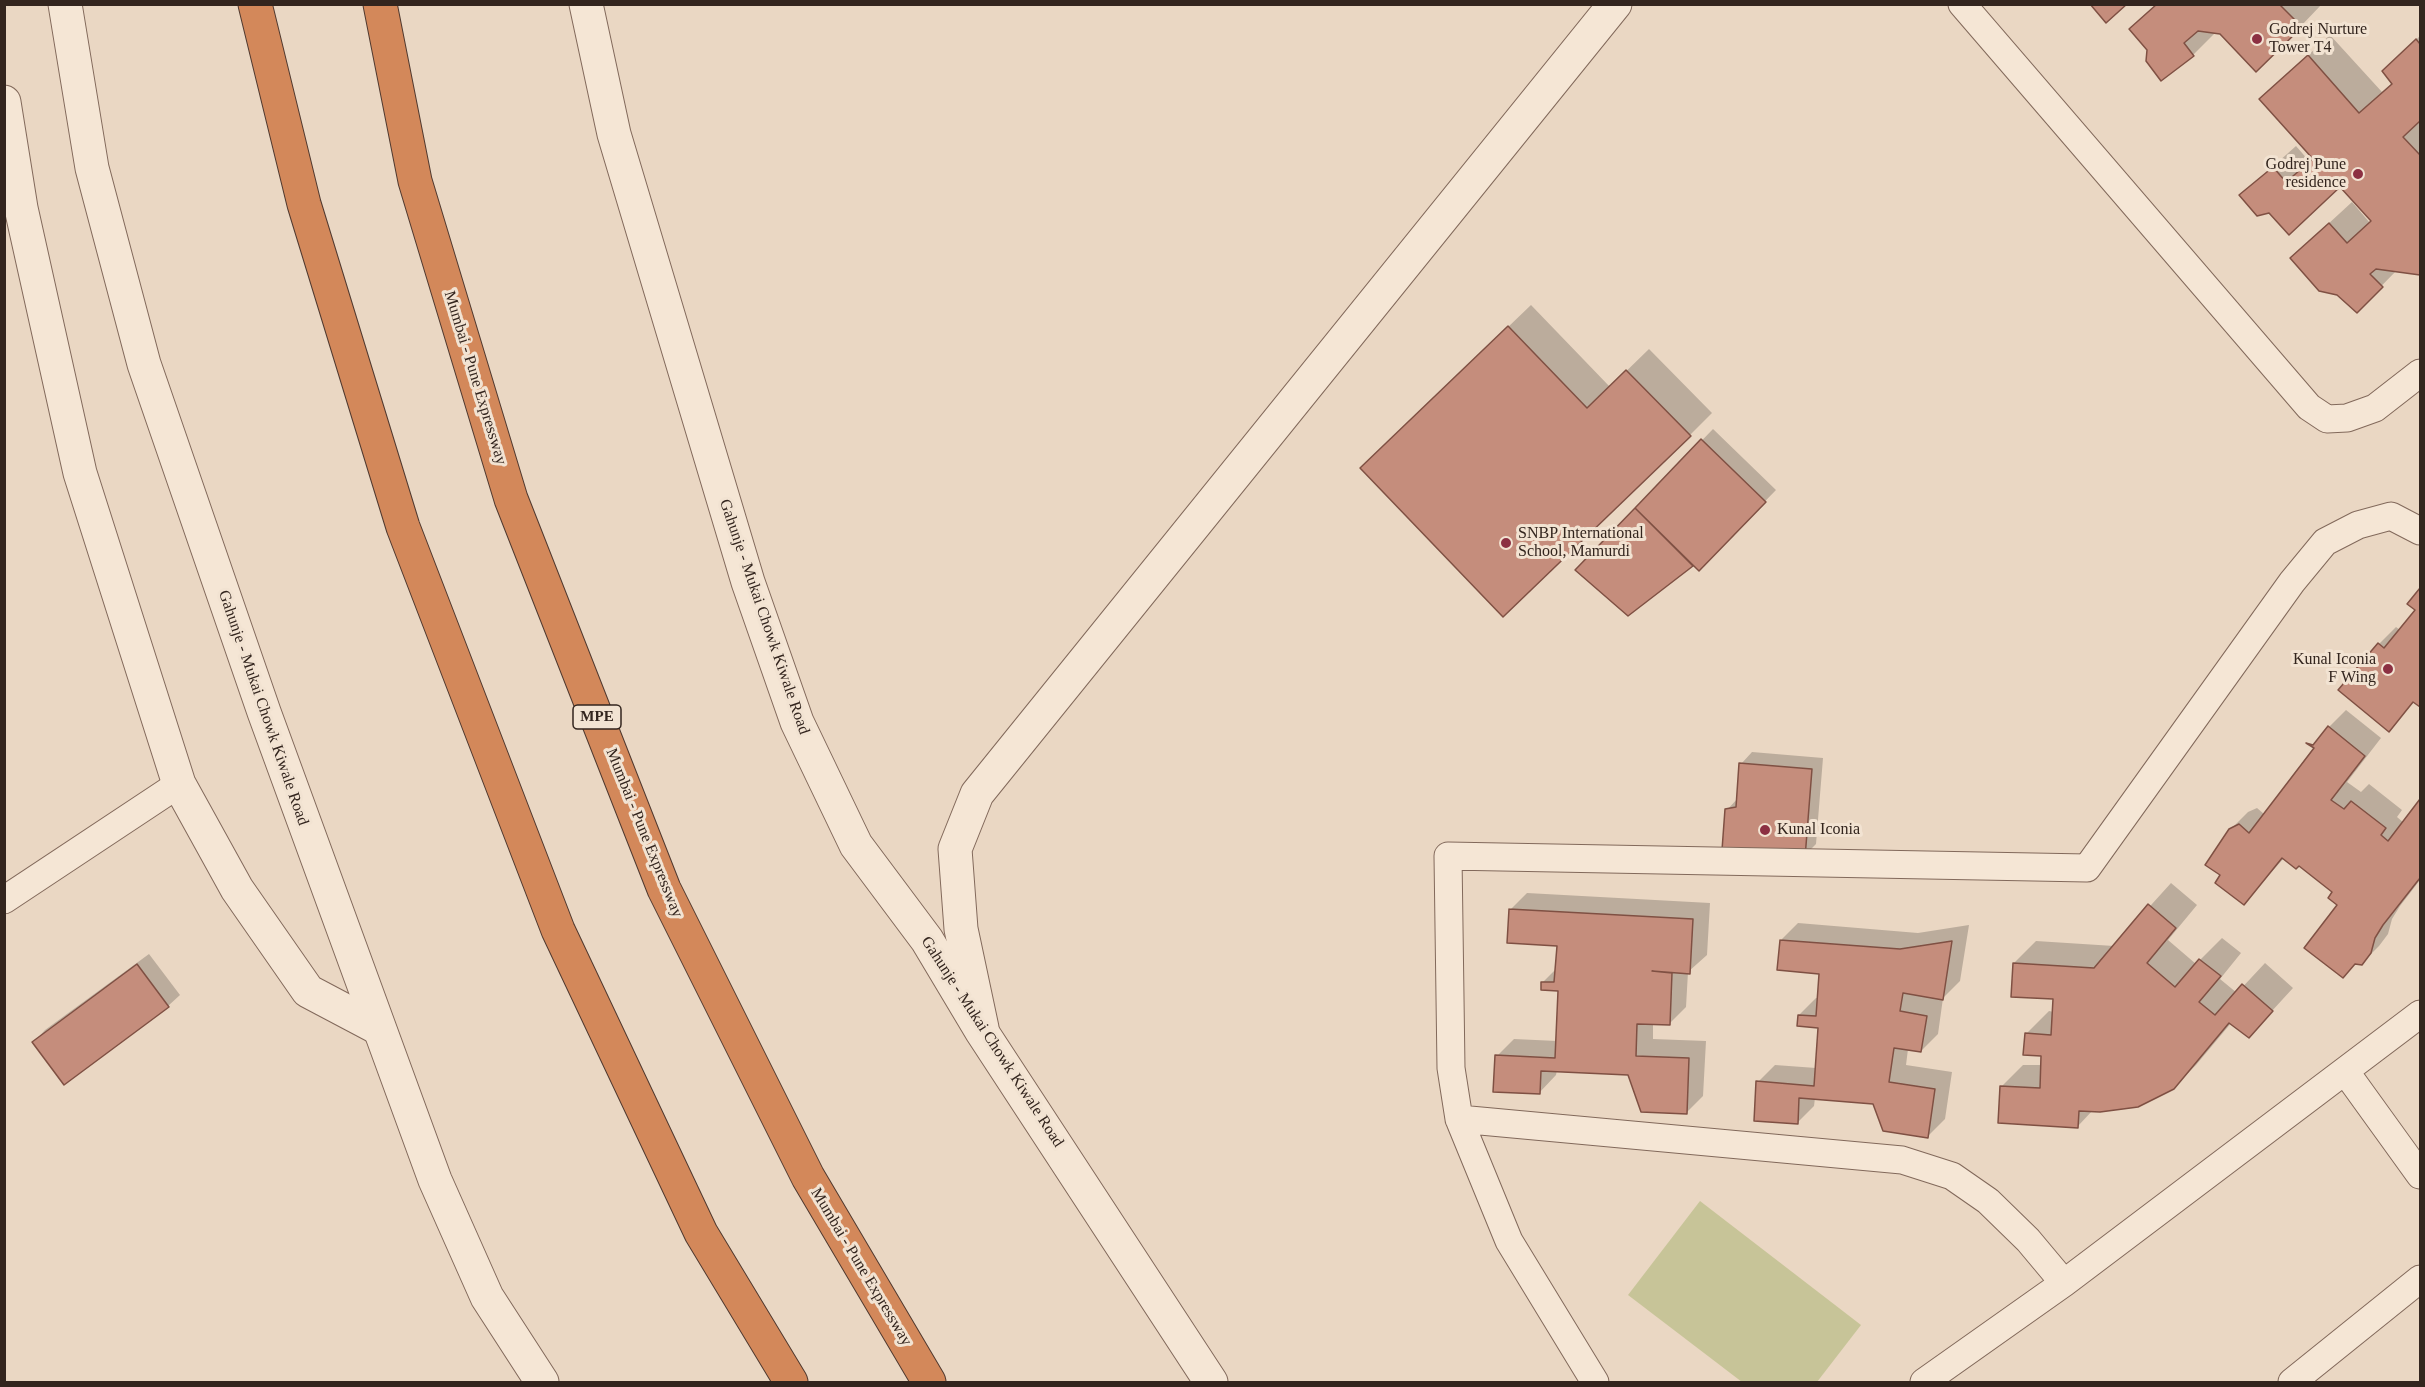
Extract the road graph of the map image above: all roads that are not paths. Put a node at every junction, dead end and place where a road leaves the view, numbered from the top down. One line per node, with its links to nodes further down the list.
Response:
1 (65, 4): 13 (street, Gahunje - Mukai Chowk Kiwale Road)
2 (255, 4): 21 (highway)
3 (380, 4): 22 (highway, Mumbai - Pune Expressway / MPE)
4 (586, 4): 14 (street, Gahunje - Mukai Chowk Kiwale Road)
5 (1615, 4): 14 (street)
6 (1962, 4): 8 (lane)
7 (4, 102): 10 (street)
8 (2421, 373)
9 (2421, 531): 16 (lane)
10 (179, 784): 11 (lane); 13 (street)
11 (4, 900)
12 (2421, 1014): 15 (lane)
13 (378, 1028): 20 (street, Gahunje - Mukai Chowk Kiwale Road)
14 (982, 1032): 23 (street, Gahunje - Mukai Chowk Kiwale Road)
15 (2345, 1071): 17 (lane); 19 (lane)
16 (1459, 1119): 19 (lane); 24 (lane)
17 (2421, 1175)
18 (2421, 1280): 26 (lane)
19 (2064, 1282): 25 (lane)
20 (542, 1383)
21 (791, 1383)
22 (930, 1383)
23 (1211, 1383)
24 (1595, 1383)
25 (1924, 1383)
26 (2292, 1383)

